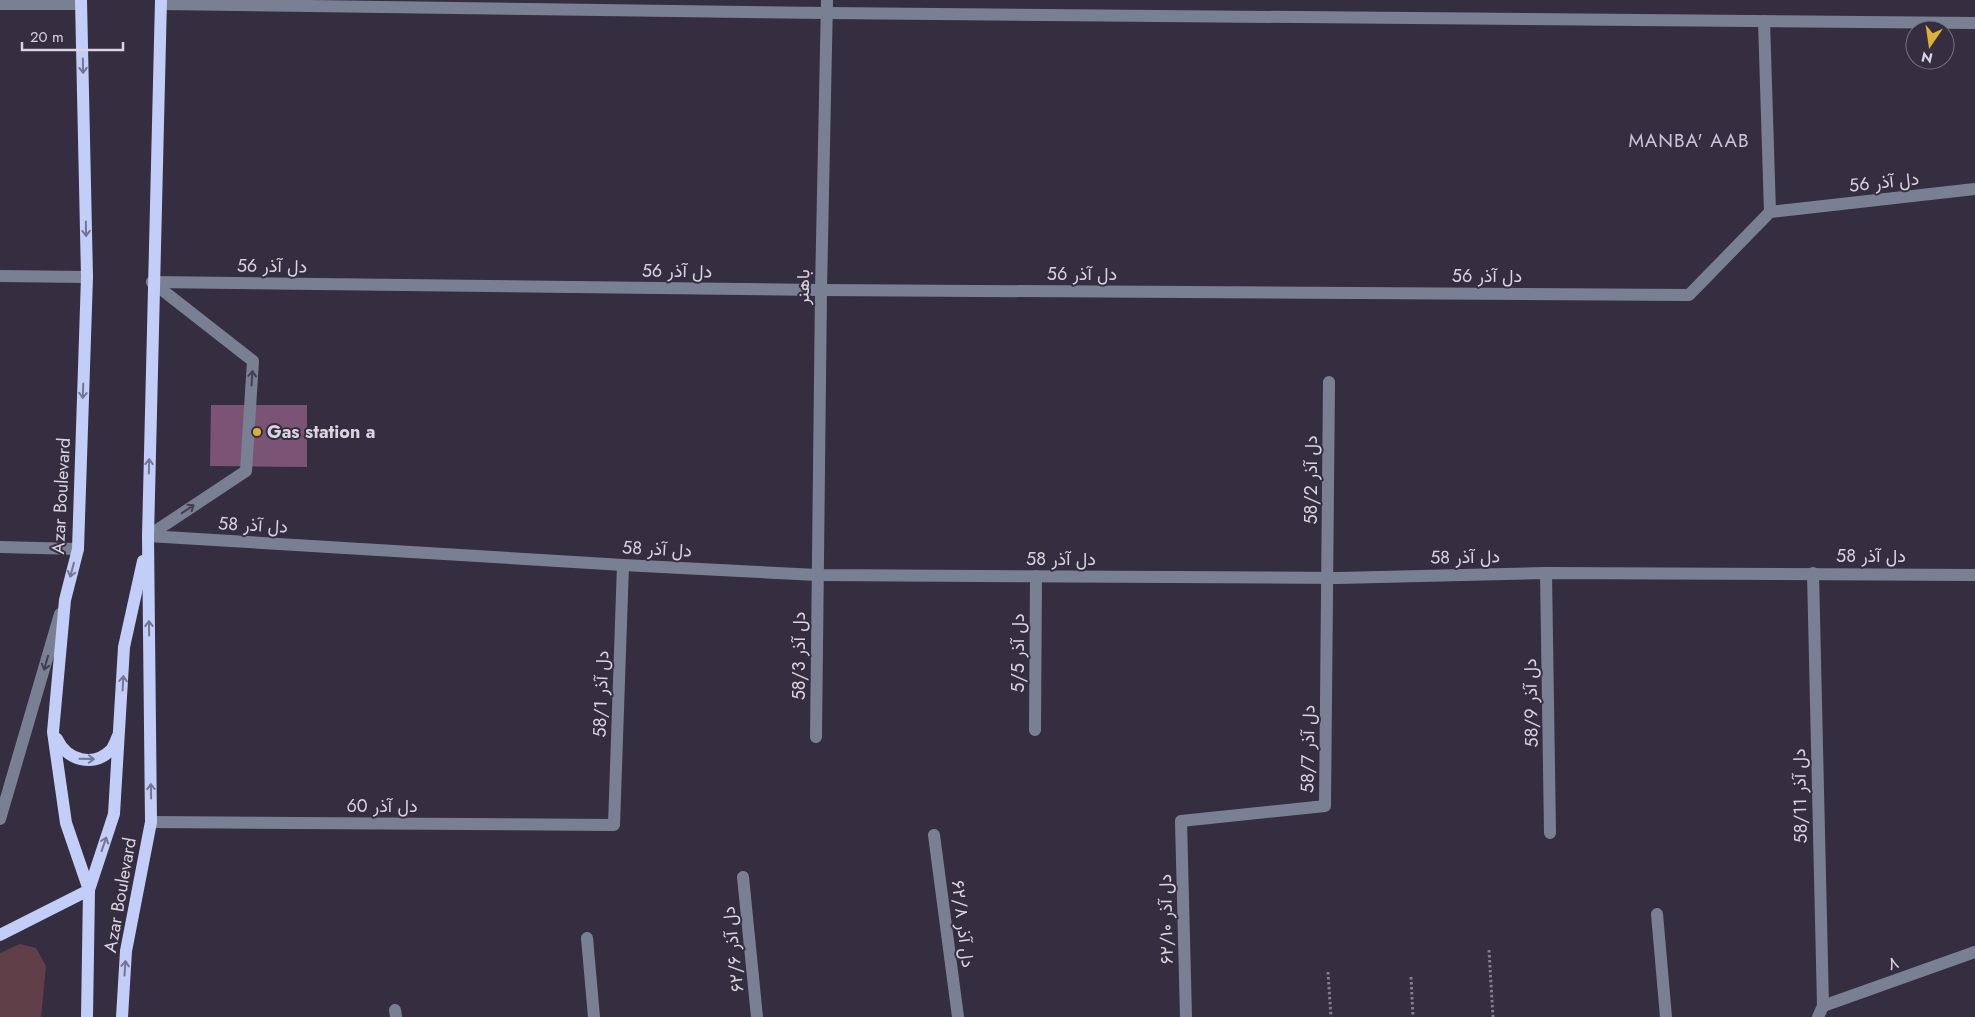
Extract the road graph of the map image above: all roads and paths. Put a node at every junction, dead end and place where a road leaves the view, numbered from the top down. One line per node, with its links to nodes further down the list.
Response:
1 (81, 2): 3 (street); 10 (main road, Azar Boulevard, one-way to 10)
2 (161, 2): 4 (street); 11 (main road, Azar Boulevard)
3 (0, 4)
4 (827, 6): 5 (street); 12 (street, باهنر)
5 (1764, 21): 6 (street); 8 (street)
6 (1975, 23)
7 (1975, 189): 8 (street, دل آذر 56)
8 (1770, 212): 12 (street, دل آذر 56)
9 (0, 276): 10 (street)
10 (87, 277): 16 (main road, Azar Boulevard, one-way to 16)
11 (152, 282): 12 (street, دل آذر 56); 14 (main road, Azar Boulevard, one-way to 11); 14 (street, one-way to 11)
12 (821, 290): 20 (street, باهنر)
13 (1329, 382): 23 (street, دل آذر 58/2)
14 (148, 536): 17 (street, دل آذر 58); 27 (main road, one-way to 14); 31 (main road, Azar Boulevard, one-way to 14)
15 (0, 547): 16 (street)
16 (78, 548): 24 (main road, Azar Boulevard, one-way to 24)
17 (623, 565): 20 (street, دل آذر 58); 32 (street, دل آذر 58/1)
18 (1546, 573): 19 (street, دل آذر 58); 23 (street, دل آذر 58); 33 (street, دل آذر 58/9)
19 (1813, 573): 21 (street, دل آذر 58); 44 (street, دل آذر 58/11)
20 (817, 574): 22 (street, دل آذر 58); 28 (street, دل آذر 58/3)
21 (1975, 574)
22 (1036, 576): 23 (street, دل آذر 58); 25 (street, دل آذر 5/5)
23 (1328, 578): 30 (street, دل آذر 58/7)
24 (65, 600): 26 (main road, Azar Boulevard); 29 (street, one-way to 29)
25 (1035, 730)
26 (53, 732): 27 (main road, one-way to 27); 36 (main road, Azar Boulevard)
27 (120, 732): 36 (main road, one-way to 27)
28 (816, 737)
29 (0, 819)
30 (1181, 821): 50 (street, دل آذر ۶۲/۱۰)
31 (151, 822): 32 (street, دل آذر 60); 46 (main road, Azar Boulevard, one-way to 31)
32 (614, 825)
33 (1550, 833)
34 (934, 835): 49 (street, دل آذر ۶۲/۸)
35 (743, 877): 48 (street, دل آذر ۶۲/۶)
36 (88, 890): 38 (main road); 45 (main road, Azar Boulevard)
37 (1657, 914): 54 (street)
38 (0, 935)
39 (586, 938): 47 (street)
40 (1488, 950): 53 (path)
41 (1975, 952): 44 (street, ۸)
42 (1328, 972): 51 (path)
43 (1411, 977): 52 (path)
44 (1821, 1011)
45 (87, 1017)
46 (122, 1017)
47 (594, 1017)
48 (757, 1017)
49 (958, 1017)
50 (1186, 1017)
51 (1331, 1017)
52 (1413, 1017)
53 (1493, 1017)
54 (1666, 1017)

